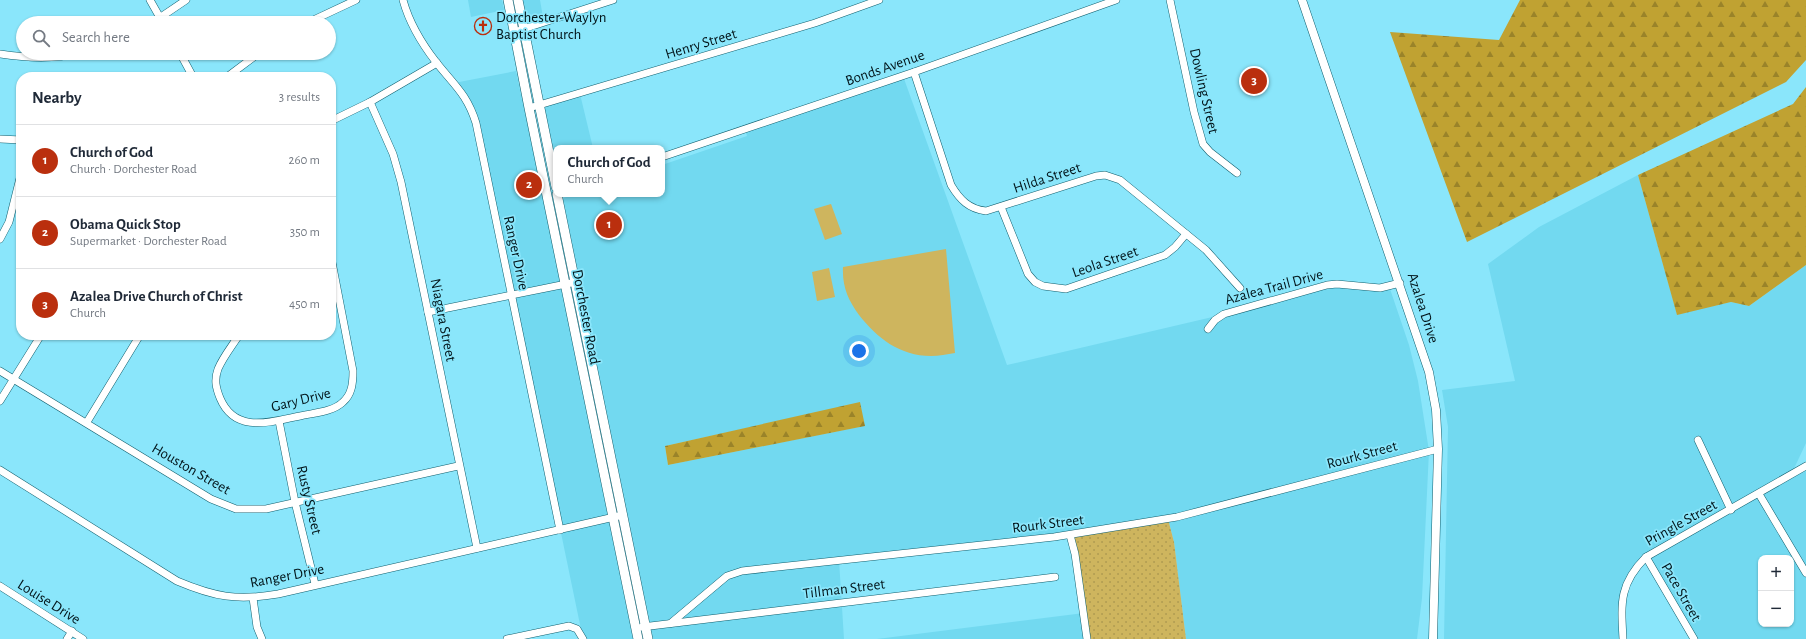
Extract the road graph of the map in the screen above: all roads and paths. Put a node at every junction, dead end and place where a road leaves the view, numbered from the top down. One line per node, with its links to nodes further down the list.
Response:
1 (150, 0): 12 (street)
2 (186, 0): 13 (street)
3 (356, 0): 14 (street)
4 (403, 0): 21 (street, Ranger Drive)
5 (508, 0): 16 (main road, Dorchester Road)
6 (518, 0): 15 (main road)
7 (613, 0): 15 (street)
8 (879, 0): 26 (street, Henry Street)
9 (1116, 0): 24 (street, Bonds Avenue)
10 (1170, 0): 33 (street, Dowling Street)
11 (1302, 0): 43 (street, Azalea Drive)
12 (160, 16)
13 (167, 16)
14 (322, 16)
15 (524, 29): 16 (street); 26 (main road)
16 (514, 32): 27 (main road, Dorchester Road)
17 (0, 54): 18 (street)
18 (16, 57)
19 (184, 60): 22 (street)
20 (250, 60): 23 (street)
21 (437, 63): 25 (street); 46 (street, Ranger Drive)
22 (190, 72)
23 (234, 72)
24 (914, 72): 31 (street, Bonds Avenue); 38 (street, Hilda Street)
25 (370, 102): 28 (street); 47 (street, Niagara Street)
26 (539, 106): 27 (street, Henry Street); 32 (main road)
27 (529, 108): 36 (main road, Dorchester Road)
28 (336, 119)
29 (0, 139): 30 (street)
30 (16, 140)
31 (665, 156)
32 (553, 173)
33 (1237, 174)
34 (553, 193): 36 (street)
35 (16, 194): 40 (street)
36 (546, 194): 44 (main road, Dorchester Road)
37 (558, 197): 41 (main road, Dorchester Road)
38 (1001, 207): 39 (street, Hilda Street); 39 (street, Leola Street)
39 (1186, 234): 45 (street, Hilda Street)
40 (0, 239)
41 (576, 282): 44 (street); 65 (main road, Dorchester Road)
42 (336, 283): 55 (street, Gary Drive)
43 (1400, 283): 48 (street, Azalea Trail Drive); 58 (street, Azalea Drive)
44 (566, 284): 46 (street); 66 (main road, Dorchester Road)
45 (1240, 288)
46 (511, 295): 47 (street); 67 (street, Ranger Drive)
47 (428, 312): 59 (street, Niagara Street)
48 (1208, 329)
49 (38, 340): 53 (street)
50 (137, 340): 56 (street)
51 (236, 340): 55 (street, Gary Drive)
52 (0, 371): 53 (street, Houston Street)
53 (13, 379): 54 (street); 56 (street, Houston Street)
54 (0, 401)
55 (279, 420): 63 (street, Rusty Street)
56 (87, 422): 63 (street, Houston Street)
57 (1698, 440): 64 (street)
58 (1438, 449): 68 (street, Rourk Street); 88 (street, Azalea Drive)
59 (458, 466): 63 (street, Houston Street); 69 (street, Niagara Street)
60 (1806, 466): 62 (street, Pringle Street)
61 (0, 470): 75 (street, Ranger Drive)
62 (1759, 494): 64 (street, Pringle Street); 71 (street)
63 (295, 502): 73 (street, Rusty Street)
64 (1731, 510): 70 (street, Pringle Street)
65 (623, 515): 66 (street, Ranger Drive); 77 (main road, Dorchester Road)
66 (612, 518): 67 (street, Ranger Drive); 78 (main road, Dorchester Road)
67 (560, 530): 69 (street, Ranger Drive)
68 (1070, 535): 76 (street, Rourk Street); 87 (street)
69 (476, 548): 73 (street, Ranger Drive)
70 (1646, 557): 89 (street, Pringle Street); 90 (street, Pace Street)
71 (1806, 573)
72 (1055, 577): 76 (street, Tillman Street)
73 (316, 584): 75 (street, Ranger Drive)
74 (1, 590): 79 (street, Louise Drive)
75 (253, 598): 82 (street)
76 (671, 624): 77 (street, Tillman Street)
77 (646, 627): 78 (street, Tillman Street); 86 (main road, Dorchester Road)
78 (636, 628): 85 (main road, Dorchester Road)
79 (72, 632): 80 (street); 81 (street, Louise Drive)
80 (67, 639)
81 (83, 639)
82 (262, 639)
83 (507, 639): 84 (street)
84 (583, 639)
85 (638, 639)
86 (648, 639)
87 (1087, 639)
88 (1433, 639)
89 (1623, 639)
90 (1694, 639)

